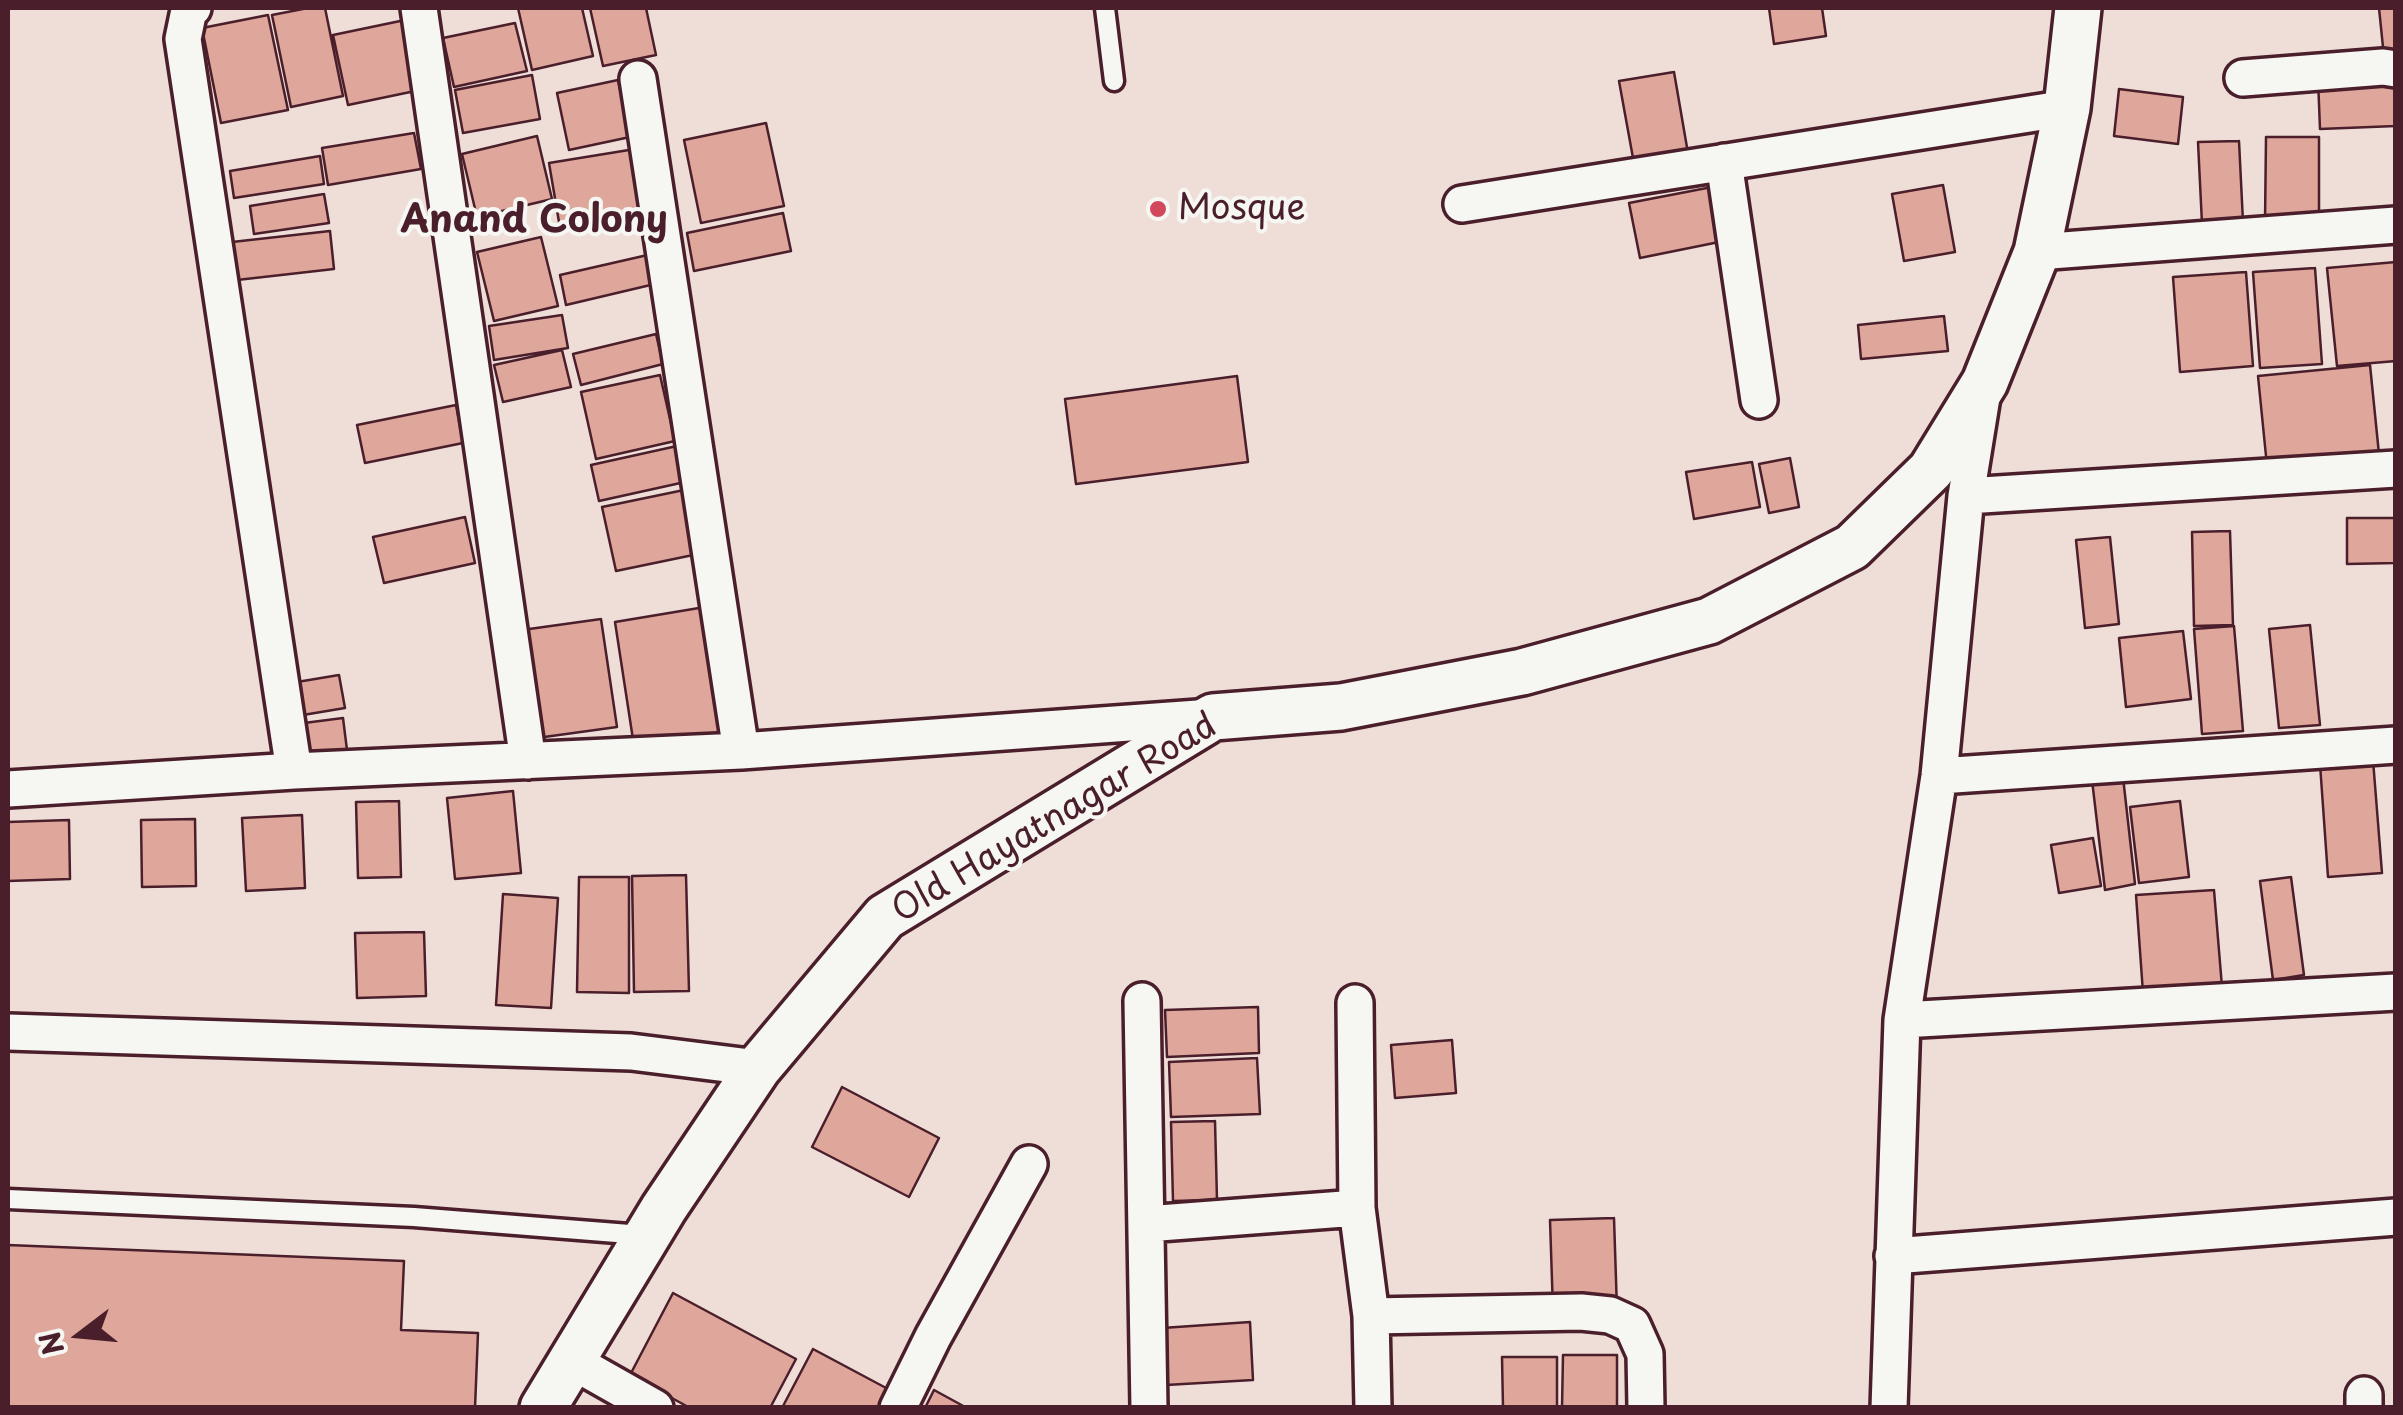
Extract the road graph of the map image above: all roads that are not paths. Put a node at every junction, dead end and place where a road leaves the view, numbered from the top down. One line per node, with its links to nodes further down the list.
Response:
1 (193, 8): 22 (street)
2 (419, 8): 21 (street)
3 (1104, 8): 8 (lane)
4 (2078, 8): 9 (street, Old Hayatnagar Road)
5 (2396, 69): 7 (street)
6 (638, 78): 20 (street)
7 (2243, 78)
8 (1114, 81)
9 (2066, 108): 10 (street); 13 (street, Old Hayatnagar Road)
10 (1724, 162): 11 (street); 15 (street)
11 (1462, 204)
12 (2396, 225): 13 (street)
13 (2037, 252): 14 (street, Old Hayatnagar Road)
14 (1985, 382): 17 (street); 18 (street, Old Hayatnagar Road)
15 (1759, 400)
16 (2396, 469): 17 (street)
17 (1966, 496): 23 (street)
18 (1212, 717): 20 (street); 30 (street, Old Hayatnagar Road)
19 (2396, 745): 23 (street)
20 (741, 752): 21 (street)
21 (528, 761): 22 (street)
22 (294, 771): 24 (street)
23 (1939, 776): 28 (street)
24 (8, 789)
25 (2396, 992): 28 (street)
26 (1142, 1002): 35 (street)
27 (1355, 1003): 33 (street)
28 (1902, 1020): 37 (street)
29 (8, 1032): 30 (street)
30 (758, 1068): 36 (street, Old Hayatnagar Road)
31 (1029, 1164): 42 (street)
32 (8, 1198): 36 (lane)
33 (1358, 1208): 35 (street); 38 (street)
34 (2396, 1217): 37 (street)
35 (1146, 1224): 43 (street)
36 (648, 1235): 39 (street, Old Hayatnagar Road)
37 (1892, 1256): 46 (street)
38 (1372, 1316): 44 (street); 45 (street)
39 (572, 1361): 40 (street, Old Hayatnagar Road); 41 (street)
40 (543, 1408)
41 (656, 1408)
42 (898, 1408)
43 (1149, 1408)
44 (1373, 1408)
45 (1646, 1408)
46 (1889, 1408)

